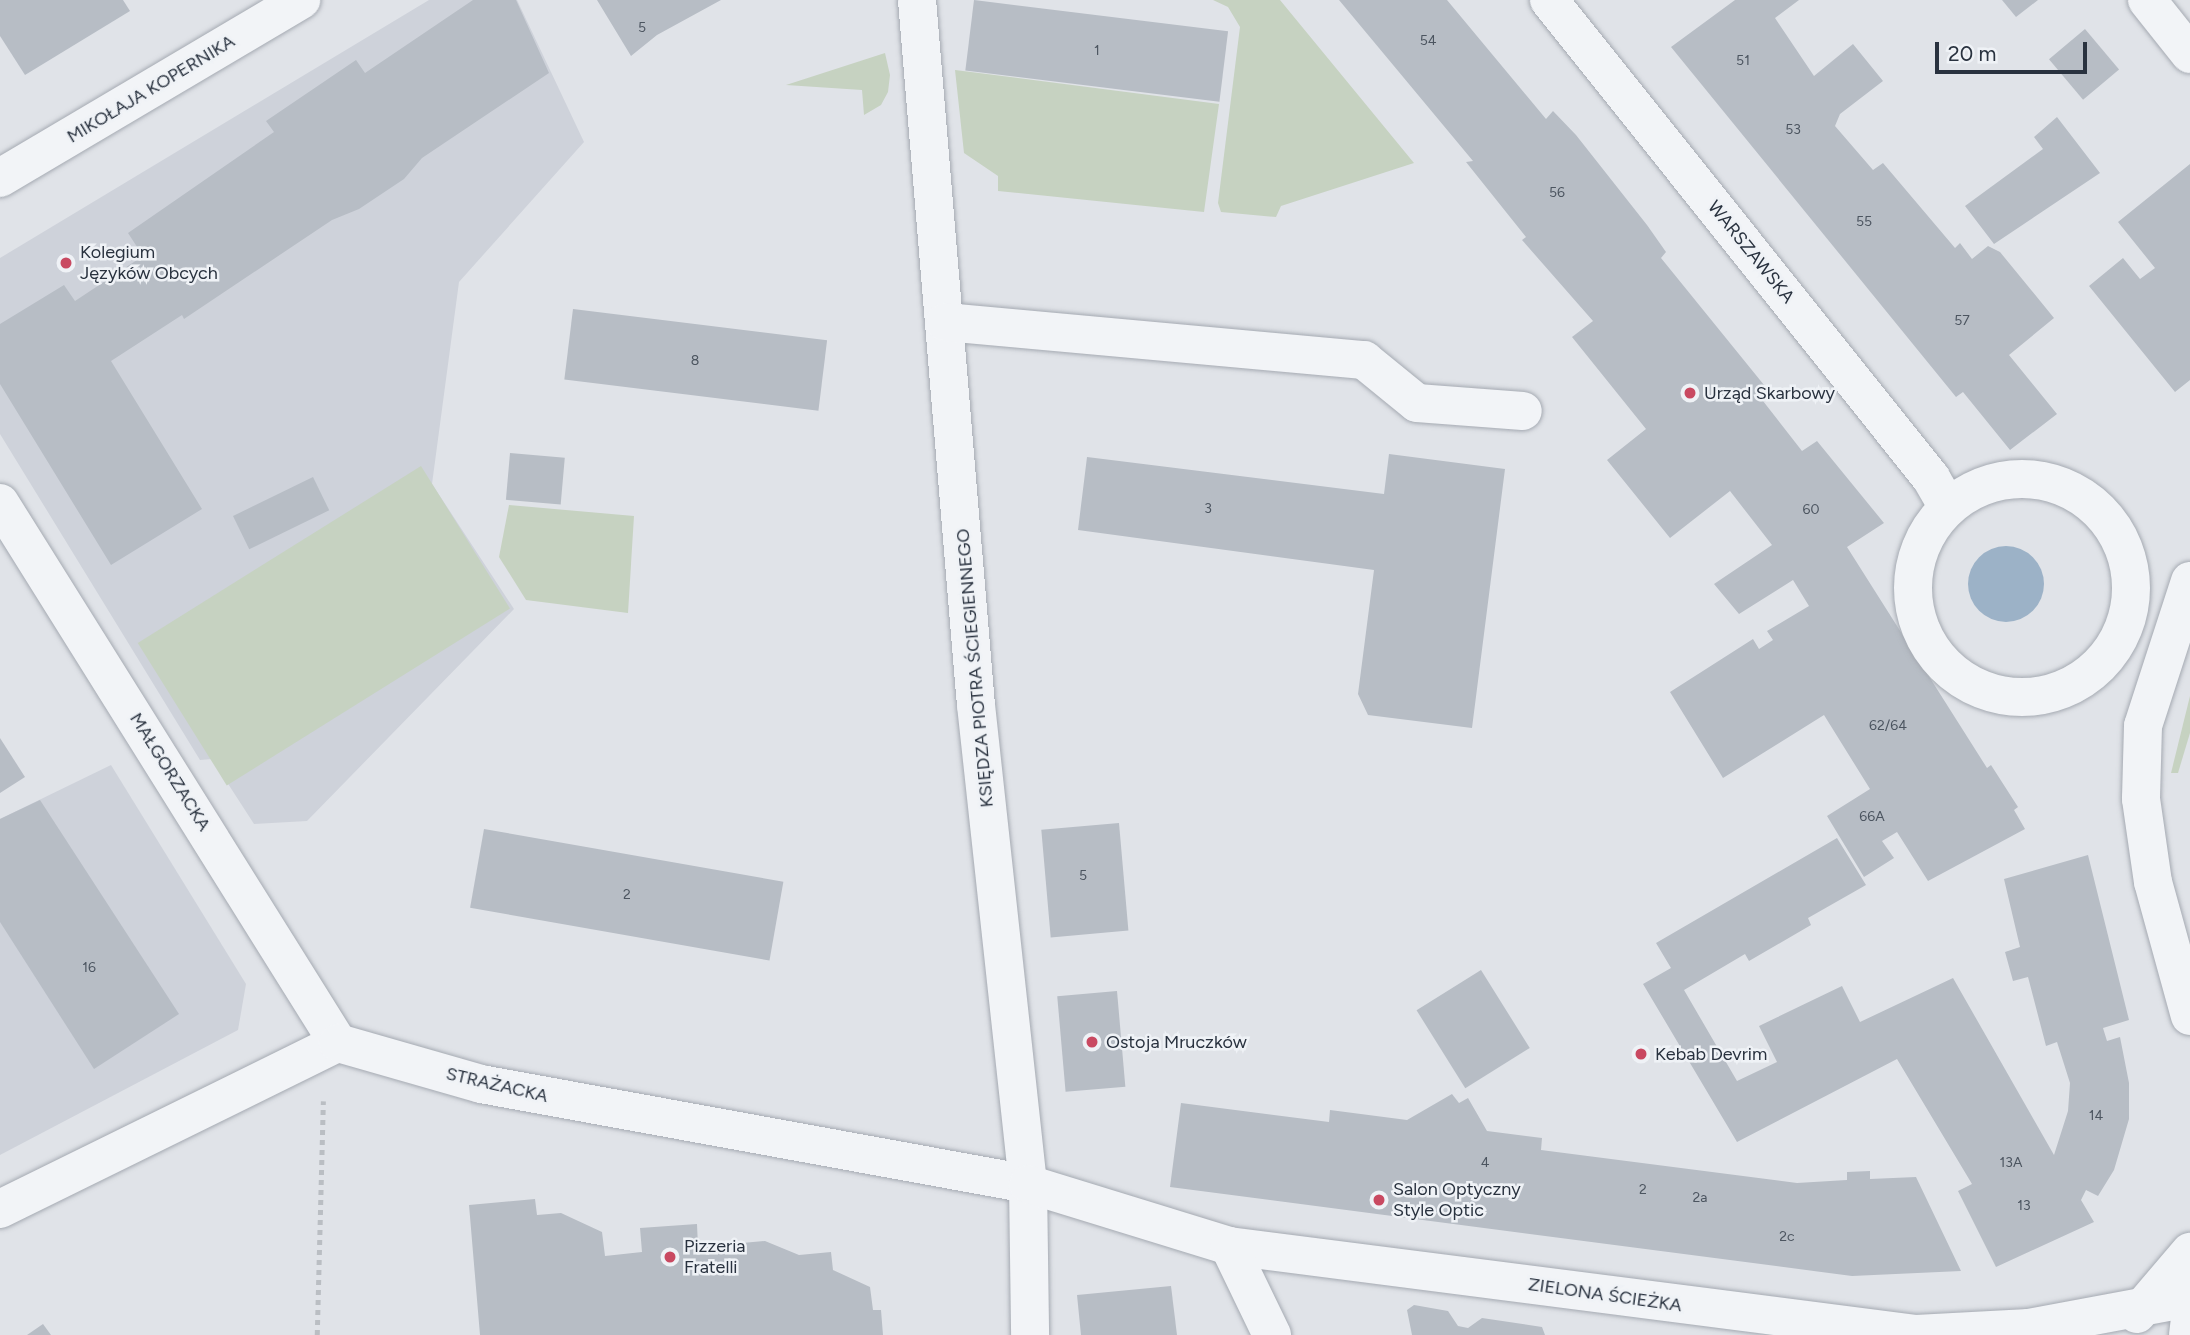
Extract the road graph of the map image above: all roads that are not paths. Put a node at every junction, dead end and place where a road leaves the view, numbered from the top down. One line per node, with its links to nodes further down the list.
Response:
1 (301, 0): 6 (street, MIKOŁAJA KOPERNIKA)
2 (916, 0): 7 (street, KSIĘDZA PIOTRA ŚCIEGIENNEGO)
3 (1549, 0): 10 (street, WARSZAWSKA)
4 (2147, 0): 5 (street)
5 (2190, 54)
6 (0, 178)
7 (945, 322): 8 (street); 14 (street, KSIĘDZA PIOTRA ŚCIEGIENNEGO)
8 (1523, 411)
9 (0, 503): 13 (street, MAŁGORZACKA)
10 (1948, 507): 10 (street)
11 (2190, 581): 12 (street)
12 (2190, 1016)
13 (338, 1043): 14 (street, STRAŻACKA); 15 (street)
14 (1028, 1184): 16 (street, ZIELONA ŚCIEŻKA); 21 (street, KSIĘDZA PIOTRA ŚCIEGIENNEGO)
15 (0, 1209)
16 (1229, 1246): 20 (street, ZIELONA ŚCIEŻKA); 22 (street)
17 (2190, 1252): 20 (street)
18 (2190, 1298): 20 (street, ZIELONA ŚCIEŻKA)
19 (2190, 1318): 23 (street)
20 (2133, 1321)
21 (1030, 1335)
22 (1272, 1335)
23 (2188, 1335)

